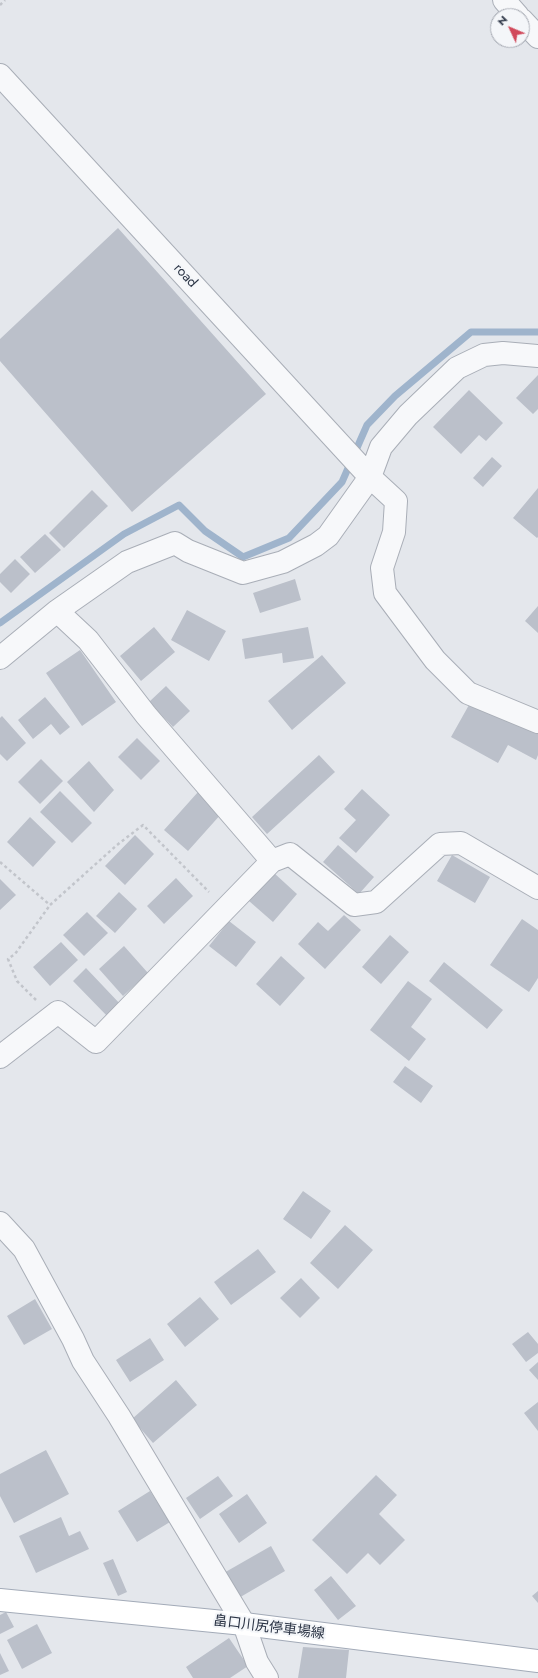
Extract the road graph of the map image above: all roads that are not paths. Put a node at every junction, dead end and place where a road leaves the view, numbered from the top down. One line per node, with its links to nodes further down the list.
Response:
1 (504, 0): 2 (street)
2 (511, 8)
3 (530, 28): 4 (street)
4 (538, 37)
5 (0, 74): 7 (street, road)
6 (538, 356): 7 (street)
7 (370, 476): 8 (street); 10 (street, road)
8 (57, 611): 9 (street); 11 (street)
9 (0, 658)
10 (538, 722)
11 (272, 861): 12 (street); 13 (street)
12 (538, 888)
13 (0, 1057)
14 (0, 1223): 16 (street)
15 (0, 1600): 16 (main road, 畠口川尻停車場線)
16 (244, 1624): 17 (main road, 畠口川尻停車場線); 18 (street)
17 (538, 1661)
18 (267, 1678)

